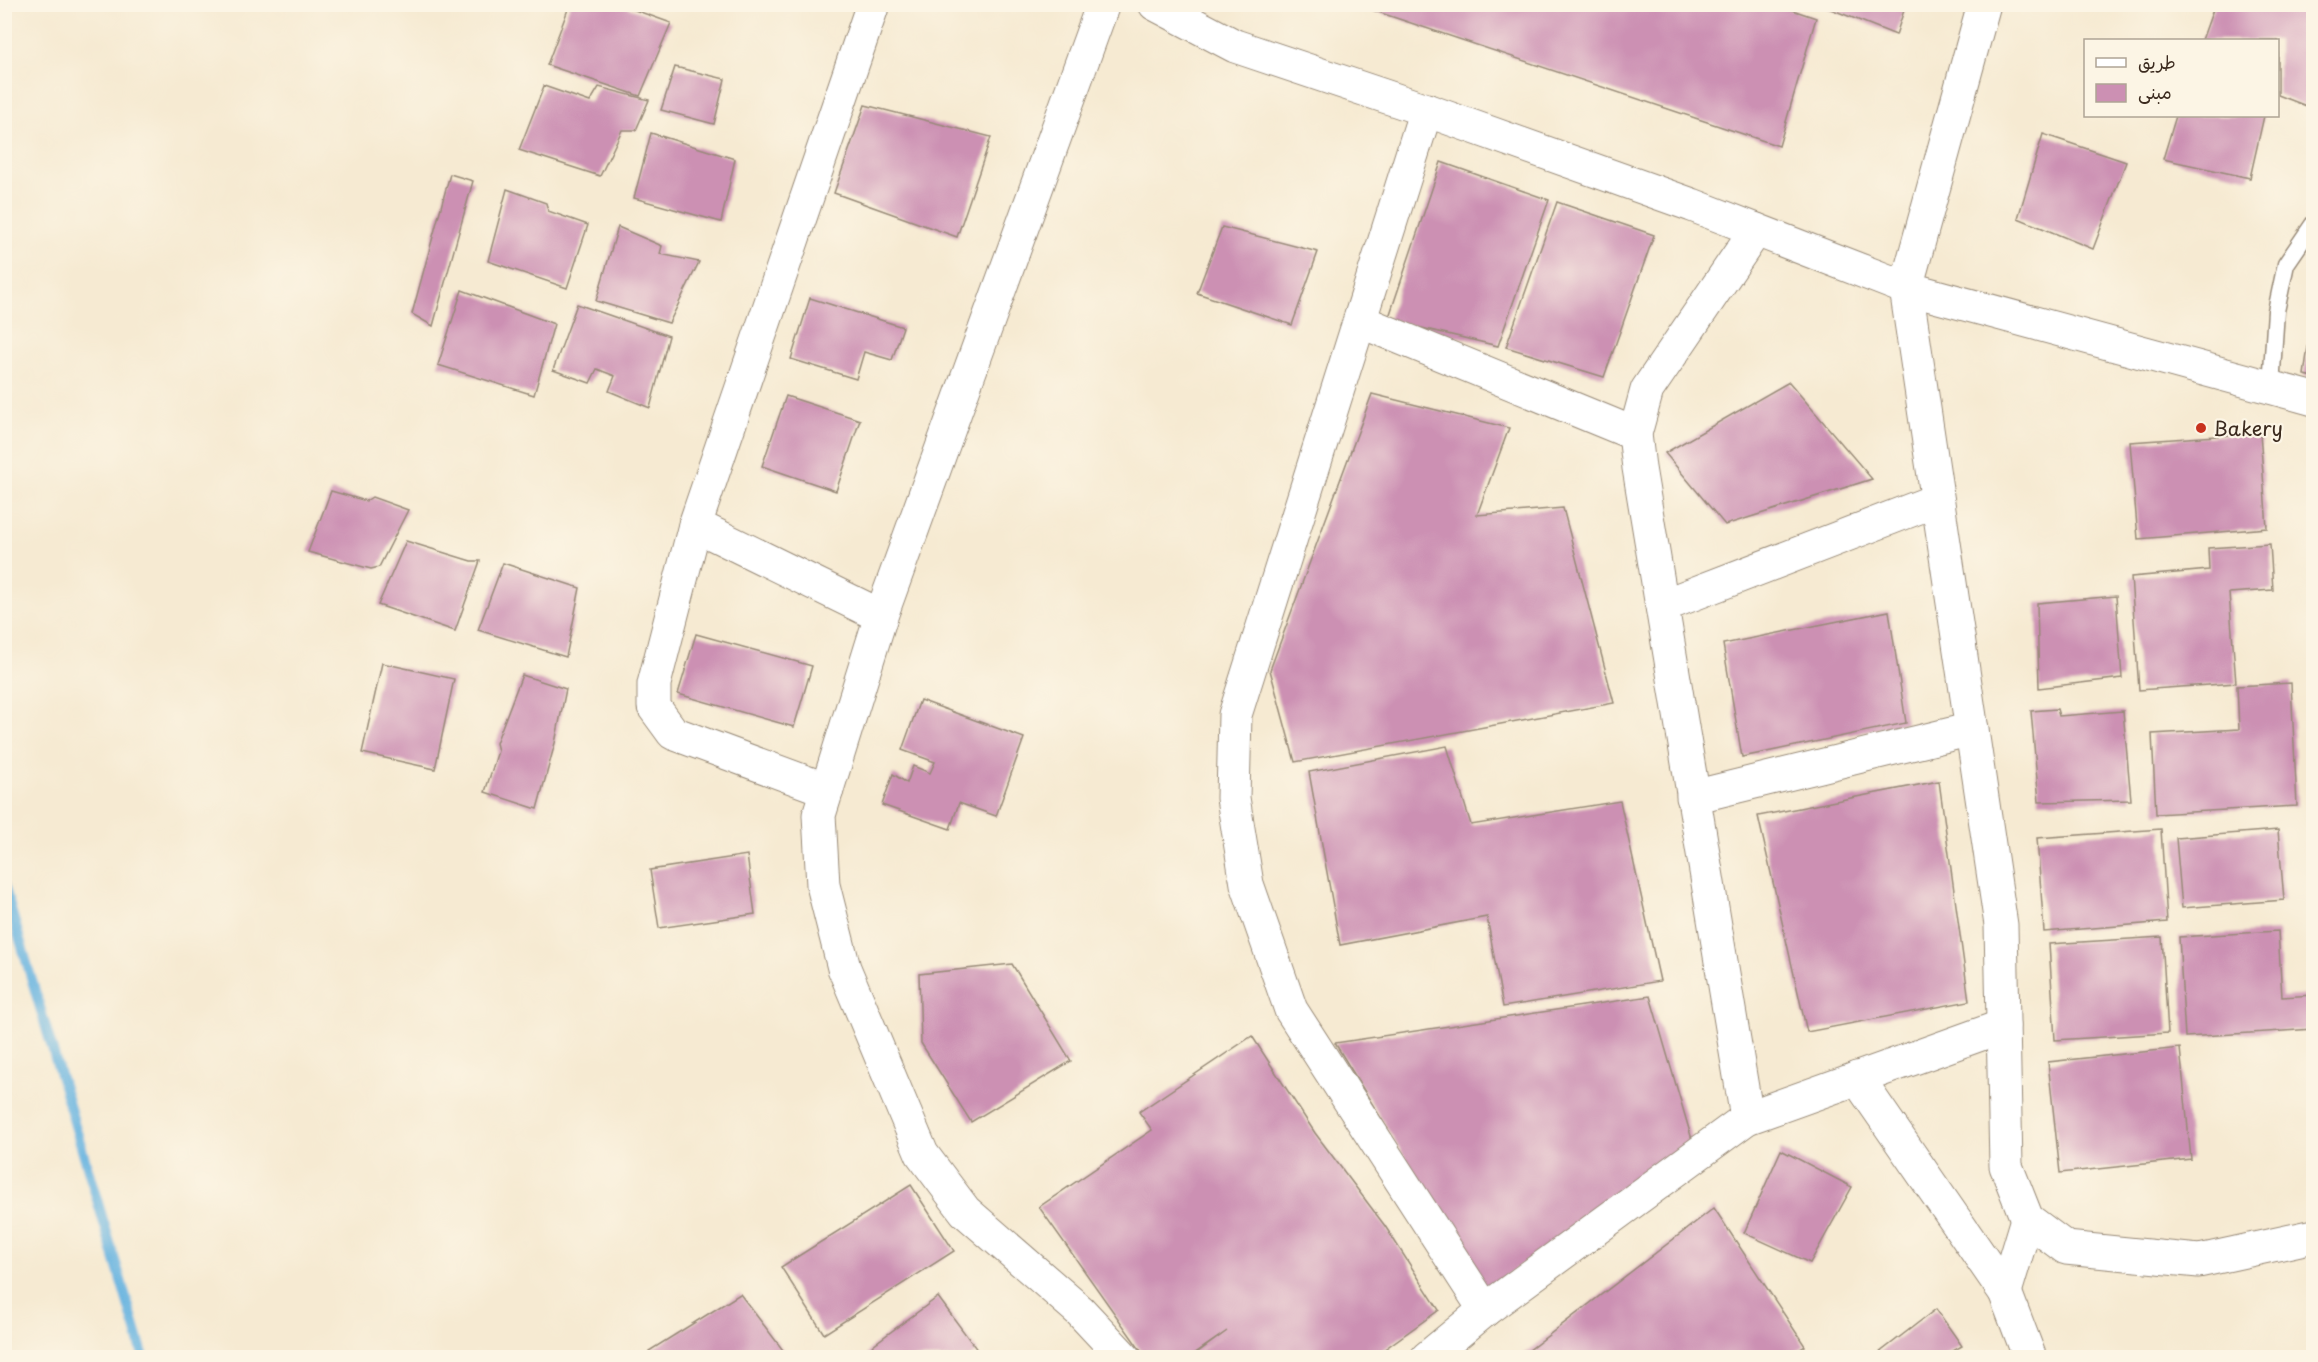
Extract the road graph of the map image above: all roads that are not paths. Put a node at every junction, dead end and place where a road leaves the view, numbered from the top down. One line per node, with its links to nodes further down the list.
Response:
1 (873, 4): 14 (street)
2 (1103, 4): 16 (street)
3 (1155, 4): 5 (street)
4 (1984, 4): 8 (street)
5 (1426, 110): 7 (street); 9 (street)
6 (2313, 223): 10 (lane)
7 (1756, 230): 8 (street); 12 (street)
8 (1906, 288): 10 (street); 13 (street)
9 (1360, 321): 12 (street); 26 (street)
10 (2271, 386): 11 (street)
11 (2313, 399)
12 (1635, 434): 15 (street)
13 (1937, 500): 15 (street); 17 (street)
14 (695, 525): 16 (street); 18 (street)
15 (1662, 606): 19 (street)
16 (881, 616): 18 (street)
17 (1972, 729): 19 (street); 20 (street)
18 (827, 790): 27 (street)
19 (1693, 797): 22 (street)
20 (2003, 1026): 21 (street); 23 (street)
21 (1857, 1078): 22 (street); 25 (street)
22 (1747, 1118): 26 (street)
23 (2027, 1219): 24 (street); 25 (street)
24 (2313, 1236)
25 (2005, 1292): 29 (street)
26 (1485, 1310): 28 (street)
27 (1124, 1358)
28 (1426, 1358)
29 (2030, 1358)

